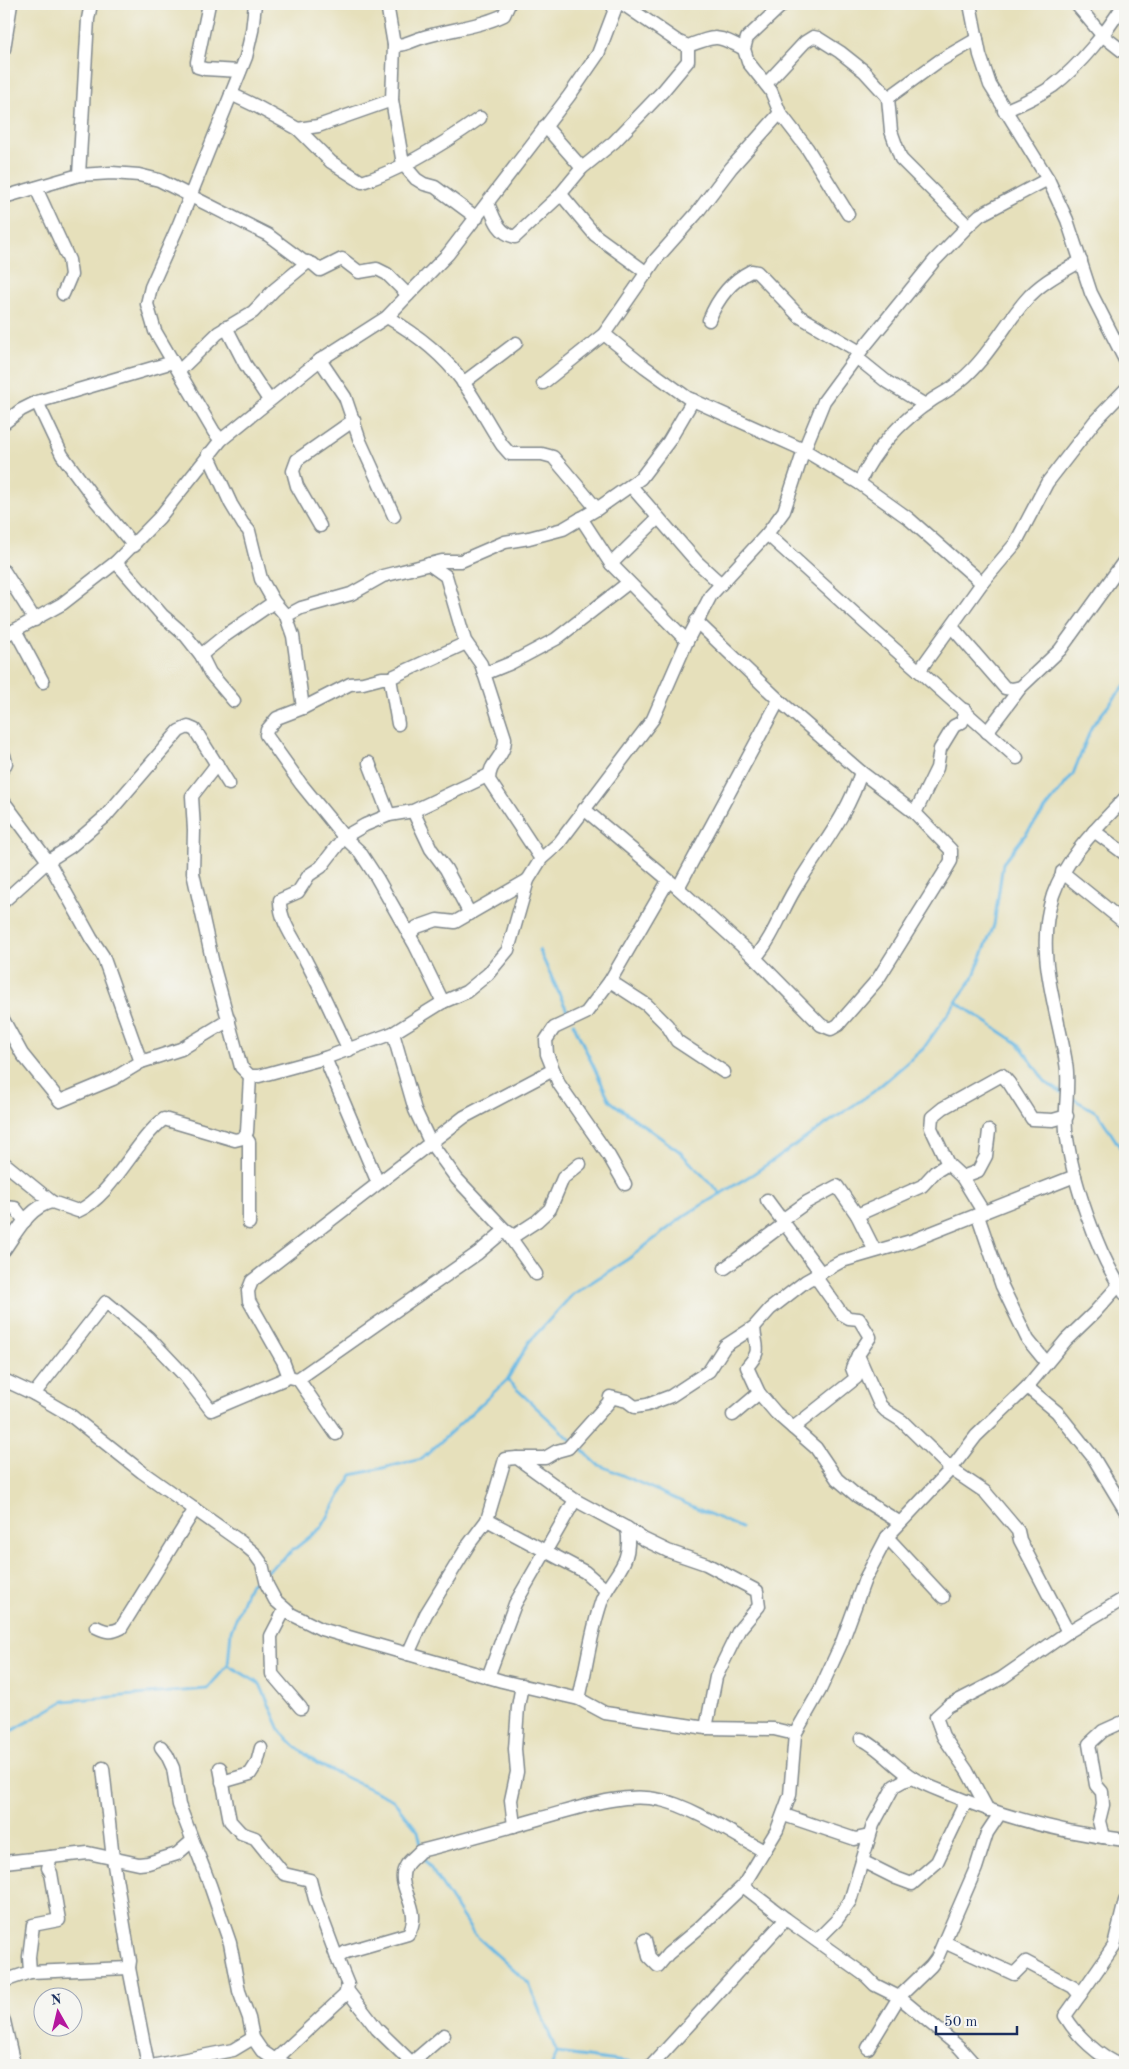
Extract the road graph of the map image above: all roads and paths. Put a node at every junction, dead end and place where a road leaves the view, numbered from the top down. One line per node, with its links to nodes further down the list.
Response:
1 (11, 4): 17 (street)
2 (91, 4): 32 (street)
3 (209, 4): 20 (street)
4 (255, 4): 20 (street)
5 (387, 4): 15 (street)
6 (509, 4): 15 (street)
7 (617, 4): 28 (street)
8 (623, 4): 16 (street)
9 (783, 4): 18 (street)
10 (970, 4): 14 (street)
11 (1076, 4): 13 (street)
12 (1124, 4): 13 (street)
13 (1102, 35): 19 (street); 25 (street)
14 (977, 39): 23 (street); 25 (street)
15 (394, 46): 24 (street)
16 (688, 46): 18 (street); 31 (street)
17 (4, 49)
18 (744, 49): 21 (street)
19 (1125, 53)
20 (240, 72): 22 (street)
21 (766, 84): 23 (street); 26 (street)
22 (231, 94): 29 (street); 35 (street)
23 (888, 98): 41 (street)
24 (392, 100): 29 (street); 30 (street)
25 (1004, 111): 33 (street)
26 (780, 113): 39 (street); 44 (street)
27 (480, 118): 30 (street)
28 (545, 126): 31 (street); 38 (street)
29 (298, 129): 30 (street)
30 (403, 164): 40 (street)
31 (582, 168): 36 (street)
32 (79, 175): 34 (street); 35 (street)
33 (1048, 179): 41 (street); 42 (street)
34 (36, 188): 37 (street); 45 (street)
35 (191, 195): 43 (street); 55 (street)
36 (558, 196): 38 (street); 44 (street)
37 (4, 197)
38 (488, 203): 40 (street)
39 (848, 214)
40 (477, 218): 46 (street)
41 (968, 226): 52 (street)
42 (1081, 261): 54 (street); 62 (street)
43 (308, 262): 46 (street); 49 (street)
44 (647, 273): 50 (street)
45 (63, 294)
46 (408, 296): 47 (street)
47 (386, 317): 53 (street); 56 (street)
48 (710, 320): 52 (street)
49 (226, 327): 55 (street); 59 (street)
50 (604, 334): 57 (street); 60 (street)
51 (516, 343): 56 (street)
52 (858, 355): 62 (street); 66 (street)
53 (320, 360): 59 (street); 63 (street)
54 (1125, 360)
55 (176, 366): 61 (street); 65 (street)
56 (463, 383): 70 (street)
57 (543, 383)
58 (1125, 390): 85 (street)
59 (269, 400): 65 (street)
60 (692, 400): 66 (street); 69 (street)
61 (37, 402): 64 (street); 76 (street)
62 (925, 405): 68 (street)
63 (354, 420): 71 (street); 74 (street)
64 (4, 423)
65 (221, 440): 67 (street)
66 (804, 450): 68 (street); 75 (street)
67 (208, 454): 76 (street); 87 (street)
68 (859, 483): 85 (street)
69 (631, 486): 70 (street); 73 (street)
70 (597, 510): 72 (street)
71 (394, 516)
72 (581, 518): 79 (street); 81 (street)
73 (658, 518): 81 (street); 86 (street)
74 (320, 526)
75 (768, 534): 86 (street); 96 (street)
76 (134, 546): 78 (street)
77 (1125, 560): 100 (street)
78 (116, 562): 89 (street); 95 (street)
79 (454, 562): 80 (street); 83 (street)
80 (429, 564): 83 (street); 88 (street)
81 (611, 564): 84 (street)
82 (4, 571): 89 (street)
83 (446, 576): 94 (street)
84 (628, 583): 93 (street); 97 (street)
85 (982, 583): 91 (street)
86 (721, 584): 90 (street)
87 (274, 602): 88 (street); 95 (street)
88 (286, 616): 103 (street)
89 (35, 620): 92 (street)
90 (696, 621): 93 (street); 101 (street)
91 (952, 627): 96 (street); 100 (street)
92 (10, 633): 99 (street)
93 (687, 640): 117 (street)
94 (466, 643): 97 (street); 98 (street)
95 (201, 654): 102 (street)
96 (920, 672): 104 (street)
97 (484, 674): 113 (street)
98 (390, 678): 103 (street); 105 (street)
99 (43, 682)
100 (1021, 688): 106 (street)
101 (779, 700): 112 (street); 128 (street)
102 (234, 701)
103 (303, 708): 122 (street)
104 (965, 710): 106 (street); 119 (street)
105 (398, 724)
106 (987, 732): 108 (street)
107 (4, 755): 111 (street)
108 (1017, 758)
109 (369, 762): 120 (street)
110 (217, 764): 114 (street); 125 (street); 136 (street)
111 (4, 767)
112 (860, 772): 119 (street); 133 (street)
113 (489, 775): 118 (street); 124 (street)
114 (230, 784)
115 (1125, 798): 121 (street)
116 (4, 802): 125 (street)
117 (584, 808): 124 (street); 128 (street)
118 (413, 811): 120 (street); 130 (street)
119 (915, 813): 133 (street)
120 (389, 815): 122 (street)
121 (1094, 831): 123 (street); 126 (street)
122 (344, 837): 132 (street); 139 (street)
123 (1125, 854)
124 (541, 859): 127 (street)
125 (48, 861): 129 (street); 141 (street)
126 (1062, 872): 131 (street); 145 (street)
127 (528, 880): 130 (street); 135 (street)
128 (673, 884): 133 (street); 134 (street)
129 (4, 901)
130 (470, 914): 132 (street)
131 (1125, 923)
132 (409, 935): 135 (street)
133 (755, 958)
134 (610, 981): 142 (street); 143 (street)
135 (443, 1002): 138 (street)
136 (229, 1020): 141 (street); 144 (street)
137 (4, 1021): 141 (street)
138 (393, 1033): 139 (street); 148 (street)
139 (349, 1050): 140 (street)
140 (325, 1058): 144 (street); 154 (street)
141 (141, 1062)
142 (553, 1070): 148 (street); 155 (street)
143 (724, 1072)
144 (250, 1076): 147 (street)
145 (1066, 1116): 151 (street); 152 (street)
146 (989, 1132): 153 (street)
147 (243, 1138): 157 (street); 163 (street)
148 (430, 1142): 154 (street); 164 (street)
149 (4, 1163): 157 (street)
150 (580, 1164): 164 (street)
151 (948, 1164): 153 (street); 160 (street)
152 (1075, 1176): 159 (street); 170 (street)
153 (962, 1177): 159 (street)
154 (378, 1183): 174 (street)
155 (625, 1184)
156 (766, 1200): 162 (street)
157 (52, 1202): 161 (street)
158 (4, 1207): 161 (street)
159 (981, 1214): 166 (street); 173 (street)
160 (857, 1215): 162 (street); 166 (street)
161 (25, 1221): 165 (street)
162 (783, 1222): 167 (street); 169 (street)
163 (248, 1223)
164 (505, 1230): 168 (street); 174 (street)
165 (4, 1250)
166 (875, 1251): 169 (street)
167 (725, 1268)
168 (536, 1274)
169 (818, 1274): 171 (street); 172 (street)
170 (1122, 1289): 173 (street)
171 (754, 1327): 177 (street); 182 (street)
172 (858, 1355): 180 (street); 183 (street)
173 (1046, 1362): 176 (street)
174 (294, 1378): 178 (street); 181 (street)
175 (4, 1380): 178 (street)
176 (1028, 1387): 183 (street); 186 (street)
177 (759, 1393): 179 (street); 180 (street)
178 (34, 1394): 185 (street)
179 (733, 1416)
180 (793, 1428): 188 (street)
181 (336, 1434)
182 (517, 1458): 184 (street); 187 (street)
183 (951, 1469): 188 (street); 199 (street)
184 (575, 1500): 189 (street); 193 (street)
185 (195, 1509): 197 (street); 198 (street)
186 (1125, 1510)
187 (487, 1520): 193 (street); 200 (street)
188 (899, 1522): 190 (street)
189 (628, 1528): 191 (street); 192 (street)
190 (887, 1537): 195 (street); 207 (street)
191 (643, 1538): 192 (street); 206 (street)
192 (630, 1545): 194 (street)
193 (544, 1550): 194 (street); 201 (street)
194 (606, 1590): 203 (street)
195 (943, 1597)
196 (1125, 1598): 199 (street)
197 (285, 1609): 200 (street); 204 (street)
198 (96, 1627)
199 (1068, 1632): 216 (street)
200 (408, 1654): 201 (street)
201 (488, 1677): 202 (street)
202 (522, 1686): 203 (street); 218 (street)
203 (579, 1699): 206 (street)
204 (301, 1708)
205 (1125, 1722): 220 (street)
206 (706, 1728): 207 (street)
207 (795, 1734): 217 (street)
208 (861, 1739): 213 (street)
209 (161, 1748): 222 (street)
210 (261, 1748): 214 (street)
211 (103, 1768): 225 (street)
212 (220, 1768): 214 (street)
213 (913, 1778): 215 (street); 219 (street)
214 (222, 1782): 234 (street)
215 (966, 1801): 216 (street); 226 (street)
216 (993, 1812): 220 (street); 233 (street)
217 (784, 1815): 219 (street); 223 (street)
218 (514, 1826): 223 (street); 234 (street)
219 (869, 1836): 226 (street)
220 (1103, 1837): 221 (street)
221 (1125, 1840)
222 (192, 1841): 225 (street); 243 (street)
223 (764, 1851): 228 (street)
224 (51, 1857): 225 (street); 227 (street); 236 (street)
225 (113, 1859): 235 (street)
226 (862, 1861): 232 (street)
227 (4, 1862)
228 (743, 1886): 230 (street); 231 (street)
229 (1125, 1900): 239 (street)
230 (786, 1920): 232 (street); 250 (street)
231 (645, 1940)
232 (817, 1940): 240 (street)
233 (944, 1942): 239 (street); 240 (street)
234 (337, 1958): 238 (street)
235 (129, 1968): 236 (street); 248 (street)
236 (30, 1972): 237 (street)
237 (4, 1981)
238 (347, 1990): 245 (street); 246 (street)
239 (1080, 1995): 252 (street)
240 (899, 1997): 244 (street); 251 (street)
241 (4, 2021): 247 (street)
242 (444, 2035): 246 (street)
243 (252, 2038): 245 (street); 249 (street)
244 (868, 2048)
245 (281, 2063)
246 (411, 2064)
247 (14, 2065)
248 (148, 2065)
249 (156, 2065)
250 (652, 2065)
251 (975, 2065)
252 (1120, 2065)

